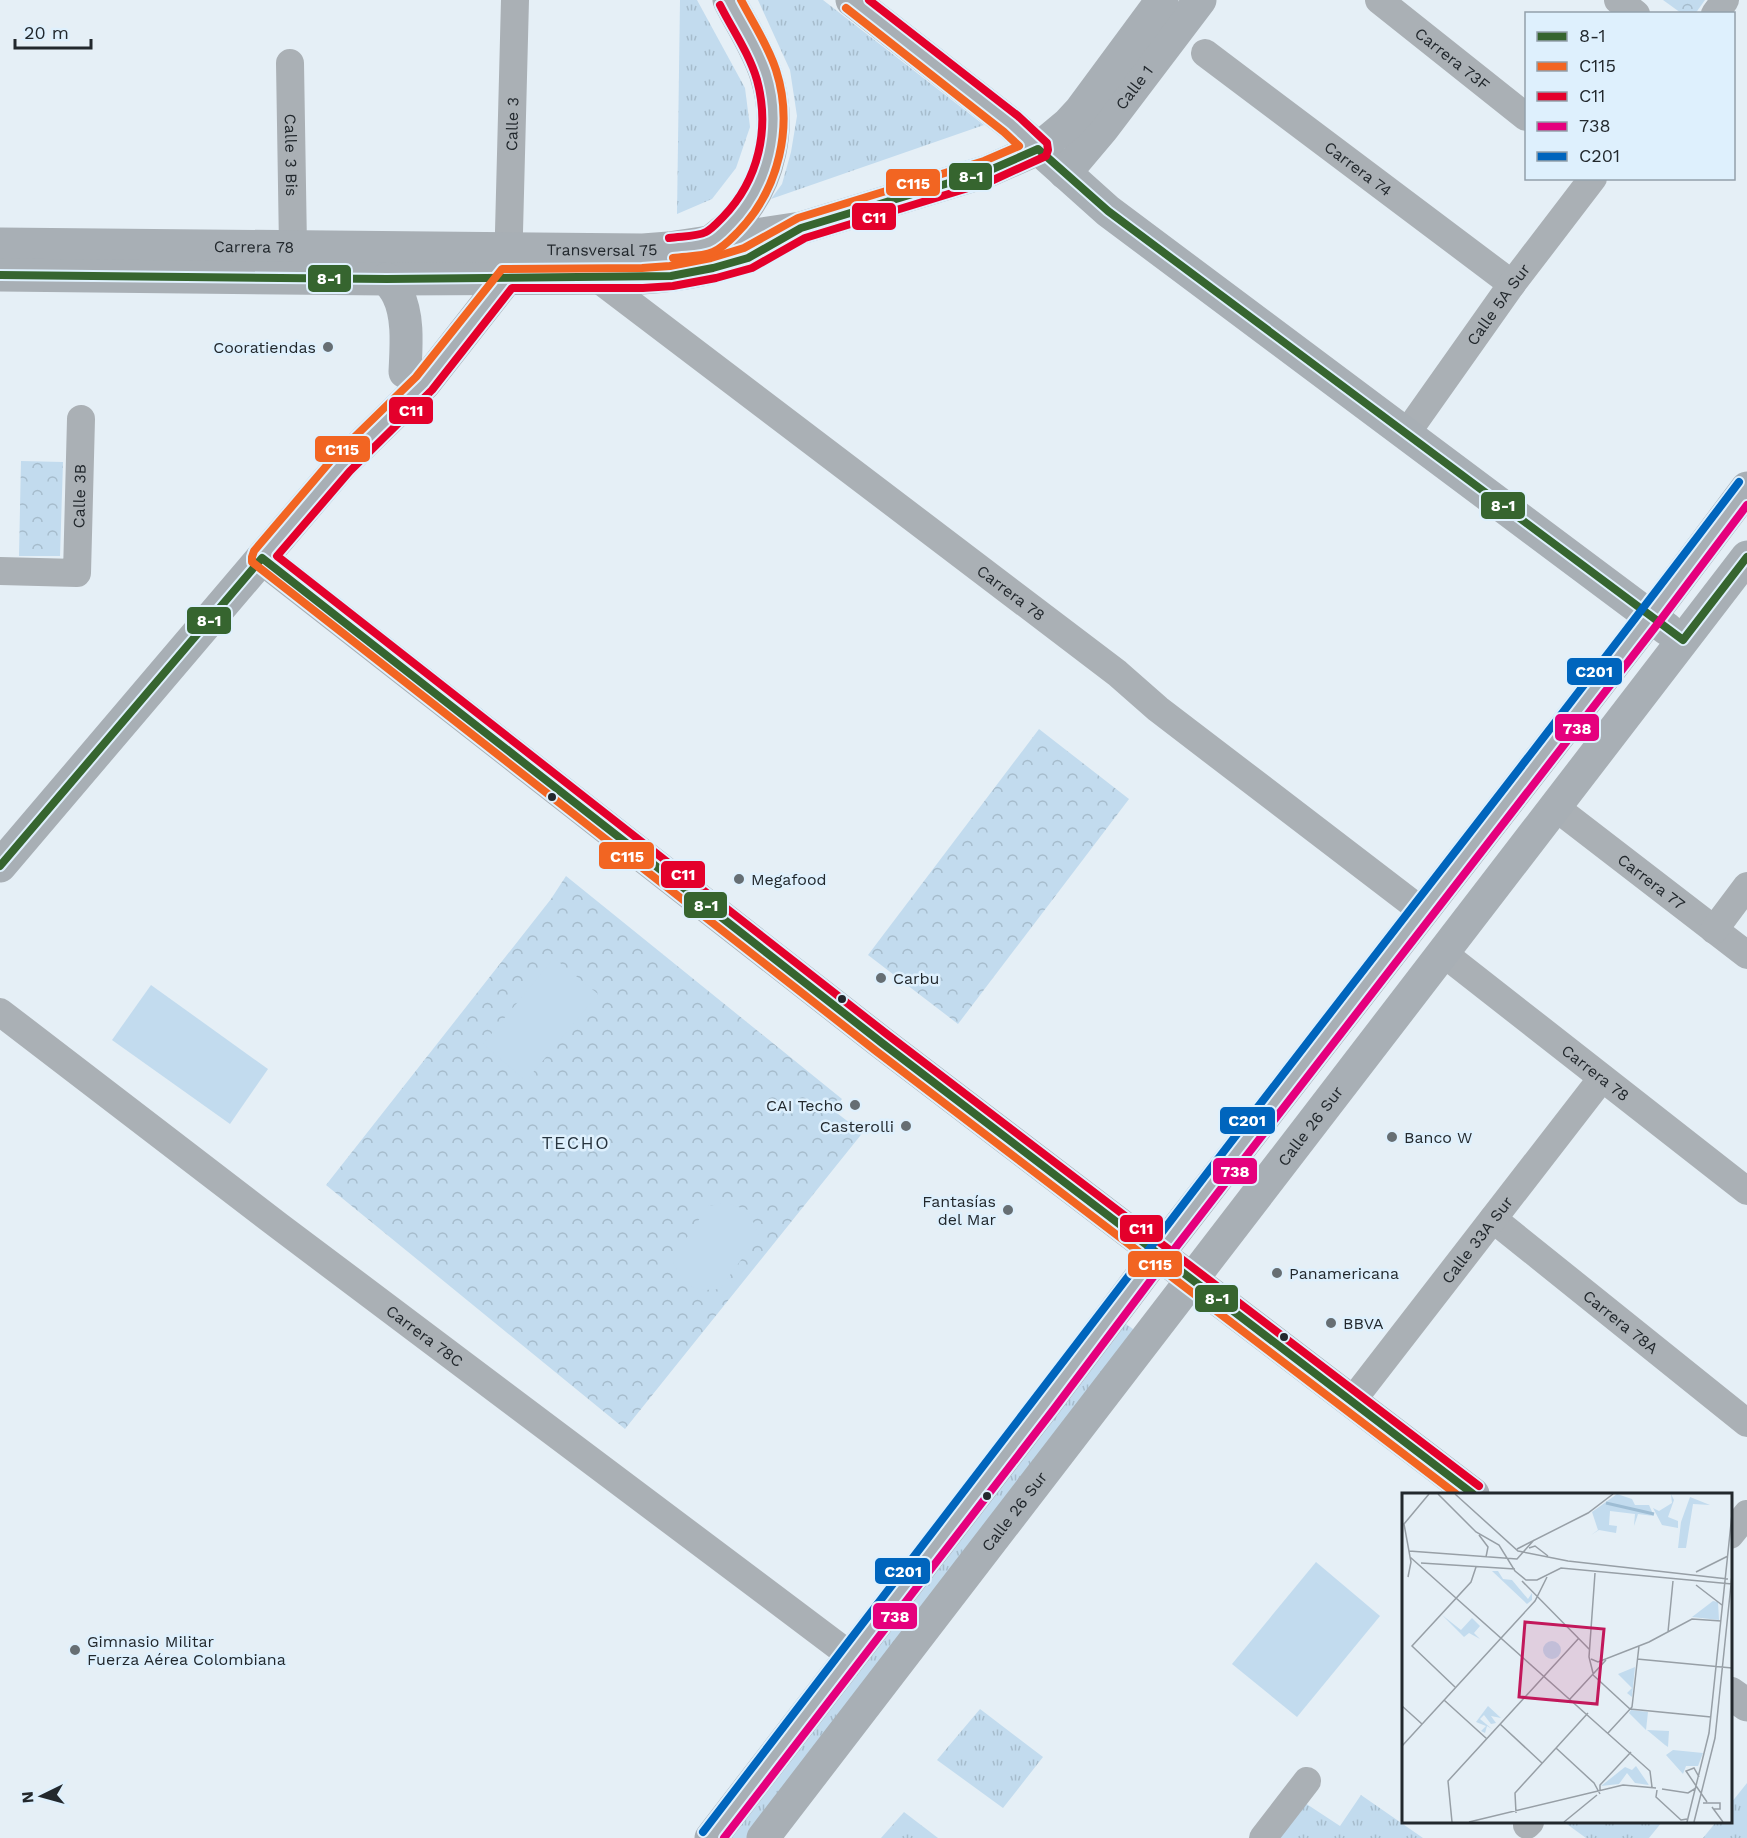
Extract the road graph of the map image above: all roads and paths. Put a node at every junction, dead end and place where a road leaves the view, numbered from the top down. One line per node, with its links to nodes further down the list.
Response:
1 (515, 0): 19 (street, Calle 3)
2 (729, 0): 16 (street)
3 (852, 0): 12 (street)
4 (1162, 0): 12 (street, Calle 1)
5 (1200, 0): 13 (street, Calle 1)
6 (1379, 0): 11 (street, Carrera 73F)
7 (1618, 0): 8 (street)
8 (1633, 12)
9 (1205, 53): 23 (street, Carrera 74)
10 (290, 63): 18 (street, Calle 3 Bis)
11 (1525, 115)
12 (1038, 149): 13 (street); 15 (street, Transversal 75)
13 (1065, 173): 26 (street)
14 (1591, 180): 23 (street, Calle 5A Sur)
15 (801, 228): 16 (street, Transversal 75); 21 (street, Transversal 75)
16 (710, 243): 19 (street, Transversal 75)
17 (0, 244): 18 (street, Carrera 78)
18 (293, 247): 19 (street, Carrera 78)
19 (500, 269): 21 (street, Transversal 75); 22 (street, Carrera 78); 24 (street); 27 (street)
20 (0, 275): 22 (street, Carrera 78)
21 (597, 278): 37 (street, Carrera 78)
22 (387, 279): 24 (street)
23 (1512, 284): 26 (street, Calle 5A Sur)
24 (405, 372): 27 (street)
25 (81, 419): 31 (street, Calle 3B)
26 (1406, 434): 32 (street)
27 (342, 464): 30 (street)
28 (1747, 488): 32 (street)
29 (1747, 557): 33 (street, Calle 26 Sur)
30 (262, 558): 35 (street); 45 (street)
31 (0, 572)
32 (1651, 616): 33 (street); 37 (street)
33 (1683, 640): 34 (street, Calle 26 Sur)
34 (1555, 807): 38 (street, Carrera 77); 39 (street, Calle 26 Sur)
35 (0, 866)
36 (1747, 886): 38 (street)
37 (1422, 911): 45 (street)
38 (1714, 930): 40 (street, Carrera 77)
39 (1443, 953): 42 (street, Carrera 78); 46 (street, Calle 26 Sur)
40 (1747, 955)
41 (0, 1012): 52 (street, Carrera 78C)
42 (1602, 1078): 43 (street, Carrera 78); 44 (street, Calle 33A Sur)
43 (1747, 1191)
44 (1493, 1219): 47 (street, Calle 33A Sur); 48 (street, Carrera 78A)
45 (1158, 1254): 46 (street); 52 (street)
46 (1192, 1280): 47 (street); 57 (street, Calle 26 Sur)
47 (1352, 1401): 49 (street)
48 (1747, 1423)
49 (1472, 1493)
50 (1747, 1514): 51 (street)
51 (1732, 1534)
52 (851, 1656): 56 (street)
53 (1732, 1694): 54 (street)
54 (1747, 1705)
55 (1307, 1781): 58 (street)
56 (711, 1838)
57 (764, 1838)
58 (1263, 1838)

